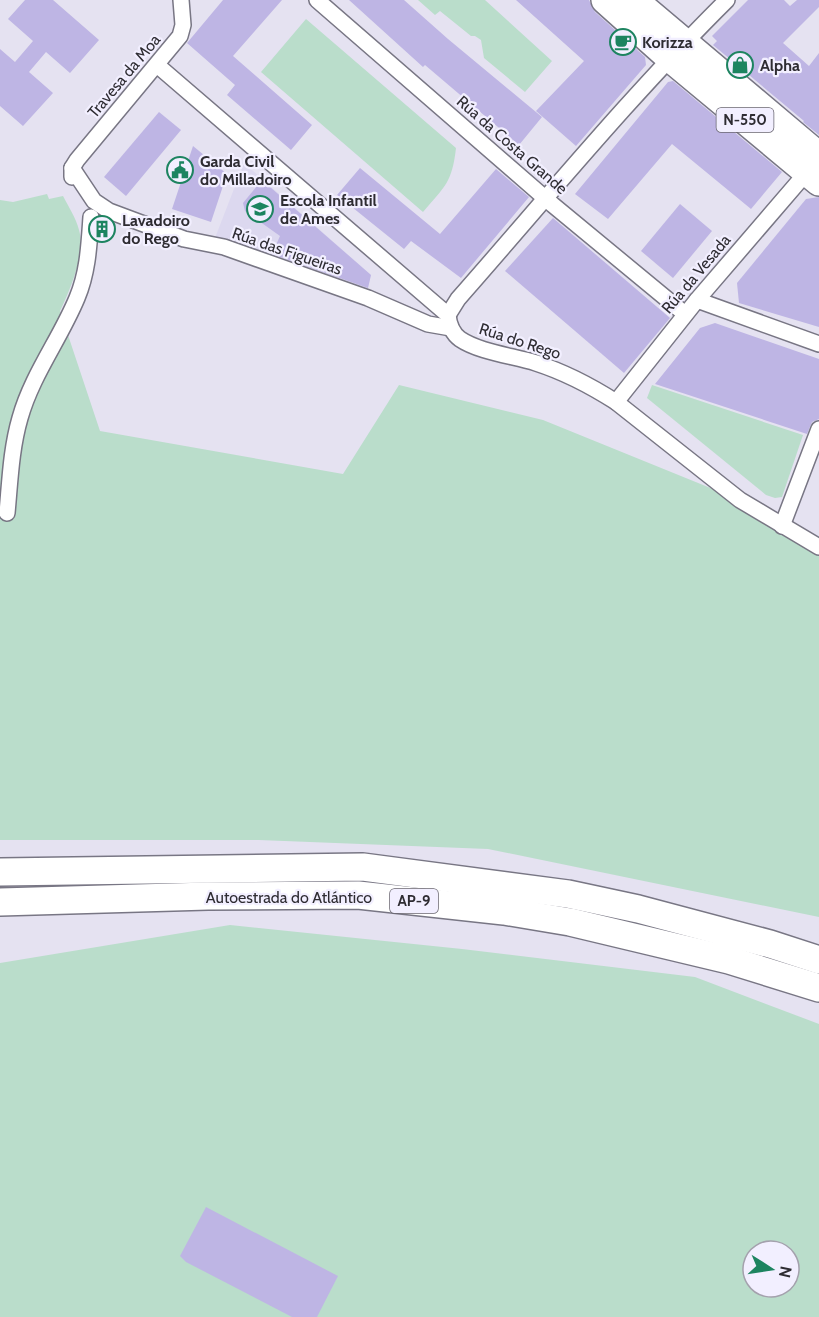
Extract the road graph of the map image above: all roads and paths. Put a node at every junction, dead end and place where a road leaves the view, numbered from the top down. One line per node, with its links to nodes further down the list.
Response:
1 (181, 0): 7 (street, Travesa da Moa)
2 (317, 0): 10 (street, Rúa da Costa Grande)
3 (605, 0): 6 (highway, N-550)
4 (634, 0): 6 (highway, N-550)
5 (727, 0): 6 (street)
6 (678, 51): 9 (highway, N-550); 10 (street)
7 (157, 65): 8 (street, Travesa da Moa); 15 (street, Rúa do Rego)
8 (72, 168): 11 (street, Rúa das Figueiras); 12 (street)
9 (815, 170): 13 (street, Rúa da Vesada)
10 (546, 199): 14 (street, Rúa da Costa Grande); 15 (street)
11 (109, 211): 12 (street); 15 (street, Rúa das Figueiras)
12 (91, 217): 19 (street)
13 (697, 300): 14 (street, Rúa da Vesada); 16 (street)
14 (685, 314): 17 (street, Rúa da Vesada)
15 (450, 322): 17 (street, Rúa do Rego)
16 (819, 344)
17 (616, 402): 20 (street, Rúa do Rego)
18 (819, 429): 20 (street)
19 (0, 506)
20 (782, 526): 21 (street, Rúa do Rego)
21 (819, 547)
22 (0, 872): 24 (highway, Autoestrada do Atlántico / AP-9)
23 (0, 902): 25 (highway, Autoestrada do Atlántico / AP-9)
24 (819, 960)
25 (819, 988)

